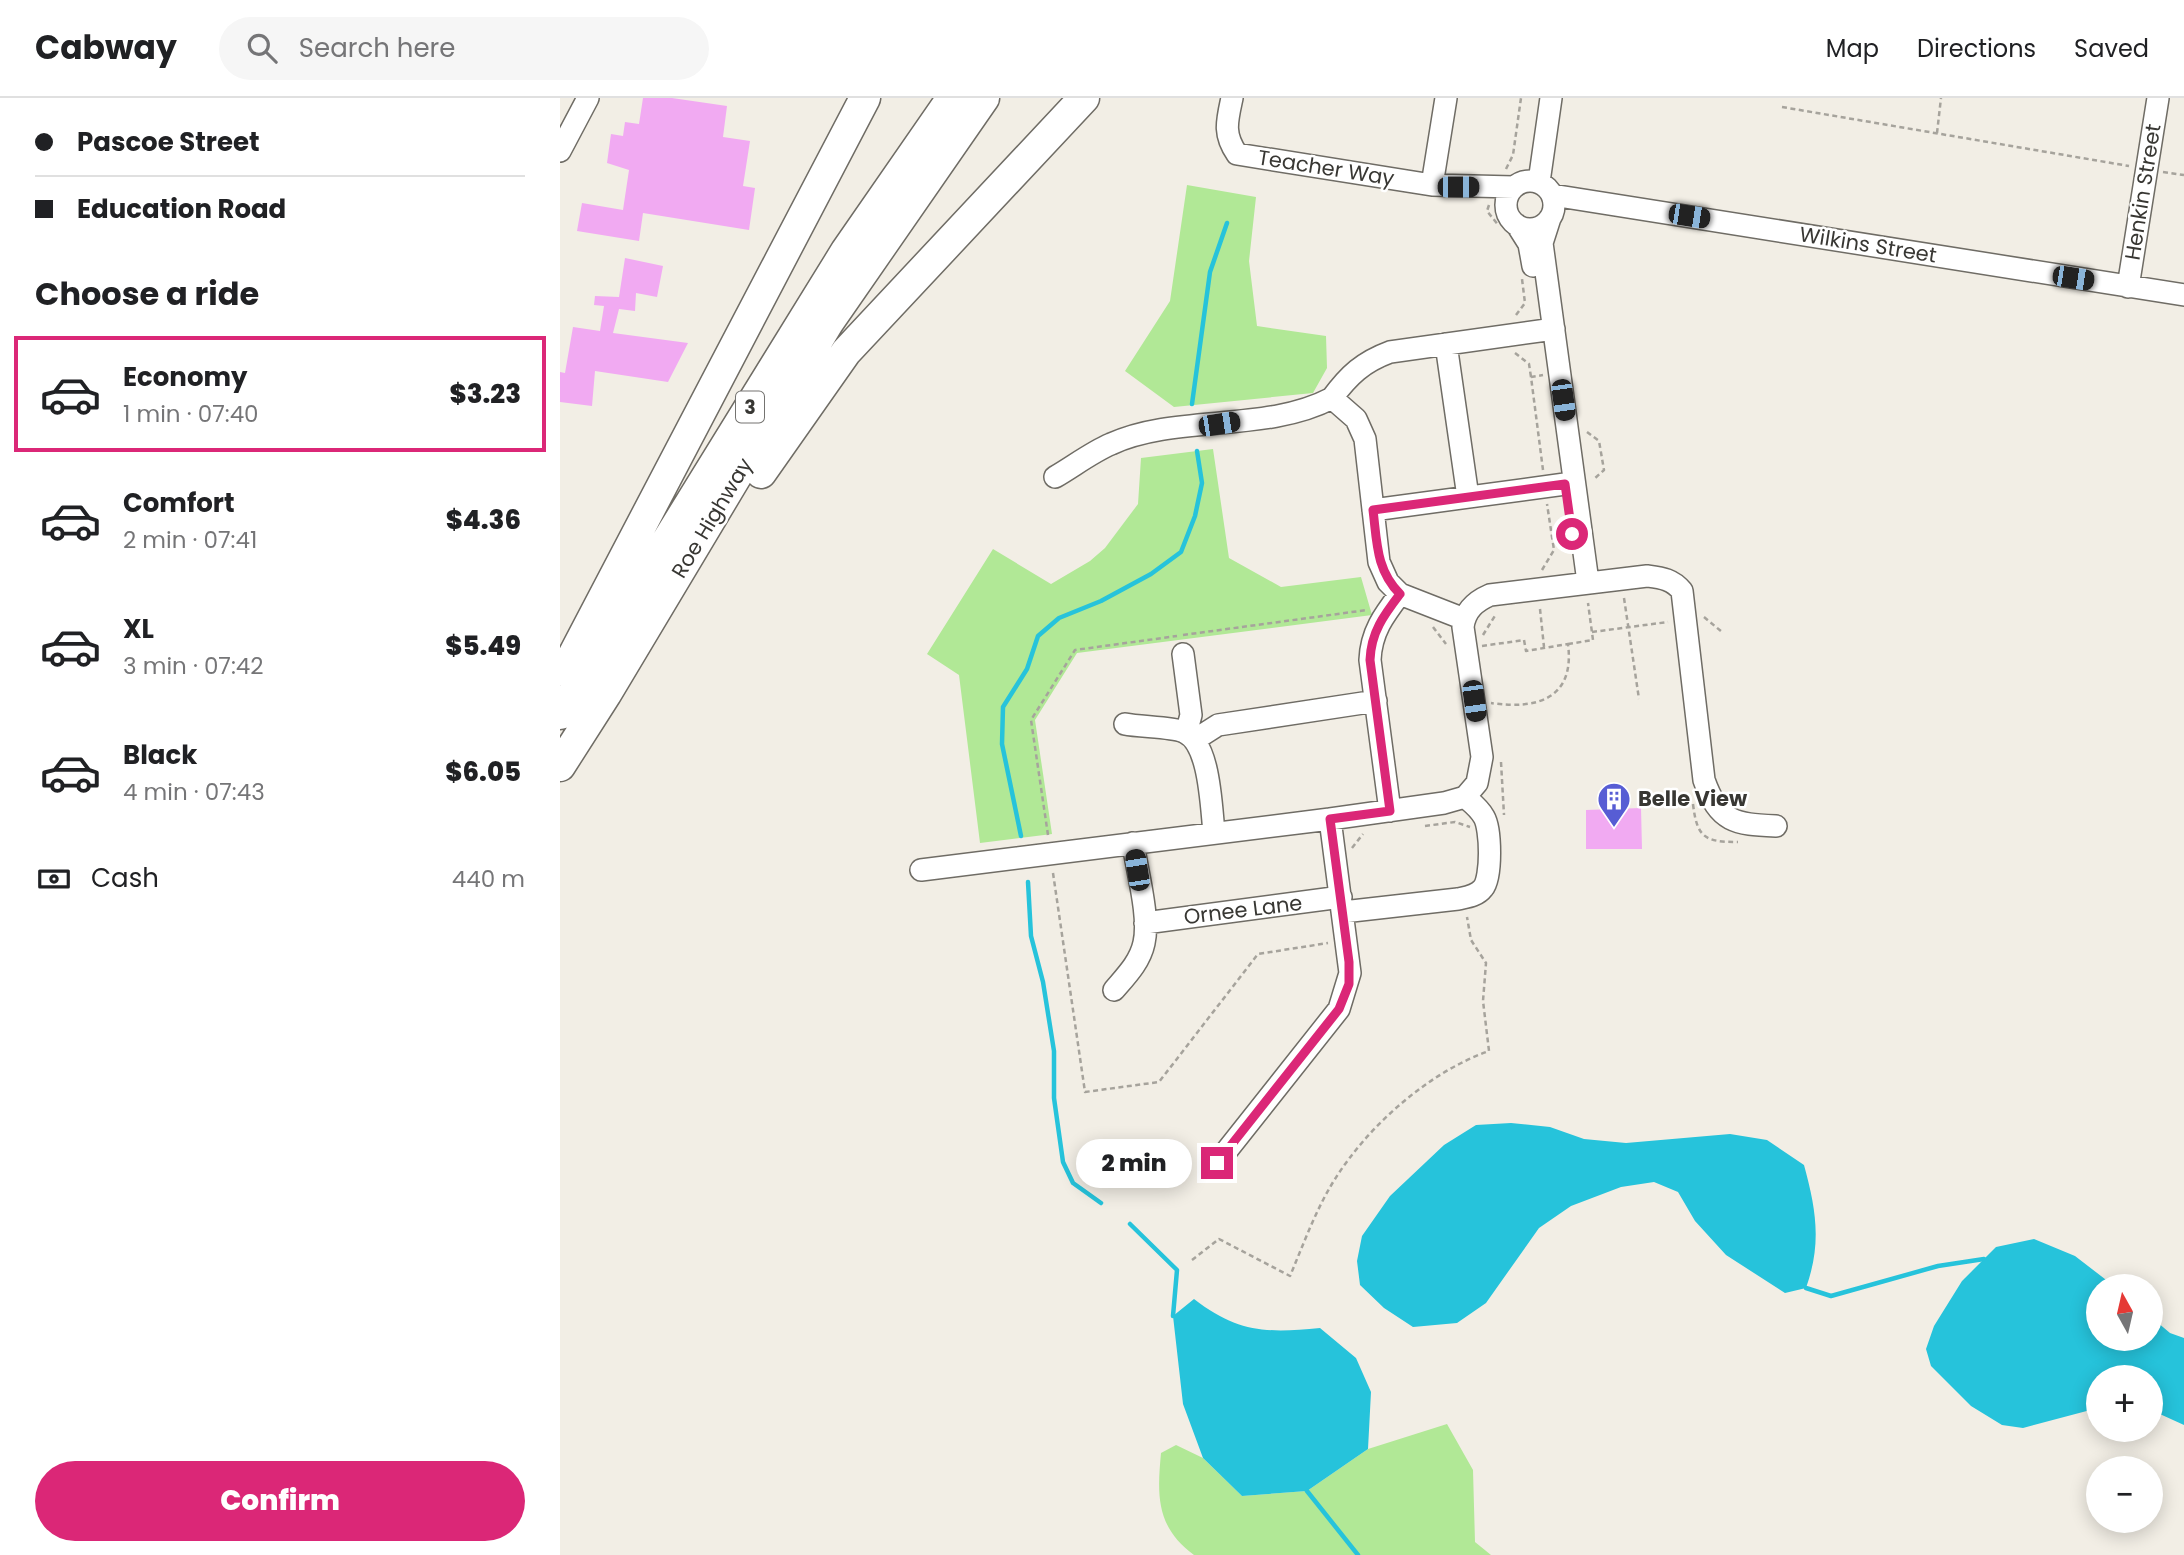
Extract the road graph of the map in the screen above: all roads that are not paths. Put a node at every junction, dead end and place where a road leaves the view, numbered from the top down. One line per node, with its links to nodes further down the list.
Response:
1 (587, 98): 11 (street)
2 (865, 98): 30 (highway)
3 (952, 98): 33 (highway, Roe Highway / 3)
4 (984, 98): 31 (highway, Roe Highway / 3)
5 (1084, 98): 31 (highway)
6 (1231, 98): 12 (street, Teacher Way)
7 (1446, 98): 12 (street)
8 (1545, 98): 13 (street)
9 (1551, 98): 13 (street)
10 (2158, 98): 17 (street, Henkin Street)
11 (560, 151)
12 (1432, 184): 14 (street, Teacher Way)
13 (1526, 186): 14 (street, Teacher Way); 15 (street); 16 (street); 17 (street, Wilkins Street)
14 (1458, 187): 15 (street)
15 (1503, 218): 16 (street); 19 (street)
16 (1550, 218): 19 (street)
17 (2128, 286): 18 (street, Wilkins Street)
18 (2184, 295)
19 (1548, 329): 20 (street); 23 (street); 26 (street)
20 (1446, 344): 21 (street); 24 (street)
21 (1332, 398): 22 (street); 25 (street)
22 (1055, 477)
23 (1565, 484): 24 (street); 26 (street)
24 (1468, 497): 25 (street)
25 (1373, 510): 27 (street)
26 (1583, 582): 28 (street); 40 (street)
27 (1394, 602): 28 (street); 32 (street)
28 (1464, 619): 37 (street)
29 (1183, 654): 35 (street)
30 (560, 681)
31 (606, 694): 36 (highway, Roe Highway / 3)
32 (1376, 701): 35 (street); 38 (street)
33 (560, 715)
34 (1125, 724): 35 (street)
35 (1191, 736): 41 (street)
36 (560, 766)
37 (1465, 797): 38 (street); 44 (street, Ornee Lane)
38 (1390, 811): 39 (street)
39 (1330, 819): 41 (street); 44 (street)
40 (1776, 826)
41 (1214, 832): 42 (street)
42 (1133, 843): 43 (street); 45 (street)
43 (921, 870)
44 (1342, 905): 45 (street, Ornee Lane); 47 (street)
45 (1145, 923): 46 (street)
46 (1114, 990)
47 (1217, 1163)

